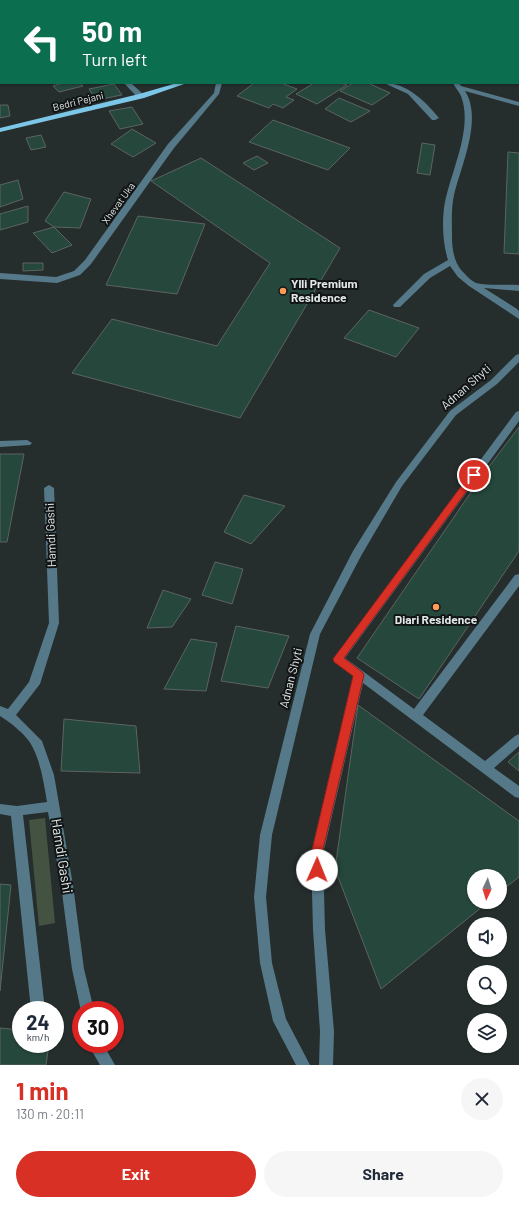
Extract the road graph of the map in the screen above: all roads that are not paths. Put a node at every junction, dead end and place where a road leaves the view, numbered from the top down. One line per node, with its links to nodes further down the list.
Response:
1 (128, 84): 6 (street)
2 (181, 84): 6 (main road, Bedri Pejani)
3 (219, 84): 11 (street, Xhevat Uka)
4 (389, 84): 8 (street)
5 (458, 86): 7 (street); 10 (street)
6 (141, 96): 9 (main road, Bedri Pejani)
7 (519, 104)
8 (435, 118)
9 (0, 130)
10 (452, 261): 12 (street); 14 (street)
11 (0, 276)
12 (475, 285): 13 (street); 15 (street)
13 (519, 288)
14 (397, 305)
15 (519, 316)
16 (519, 357): 33 (street, Adnan Shyti)
17 (519, 414): 22 (street)
18 (27, 443): 19 (street)
19 (0, 444)
20 (50, 488): 23 (street, Hamdi Gashi)
21 (519, 578): 24 (street)
22 (359, 675): 24 (street); 34 (street)
23 (5, 713): 28 (street, Hamdi Gashi)
24 (415, 717): 26 (street)
25 (519, 739): 26 (street)
26 (485, 768): 27 (street)
27 (519, 794)
28 (54, 806): 30 (street); 32 (street, Hamdi Gashi)
29 (0, 810): 30 (street)
30 (17, 810): 31 (street)
31 (37, 1001)
32 (85, 1001)
33 (303, 1065)
34 (326, 1065)

